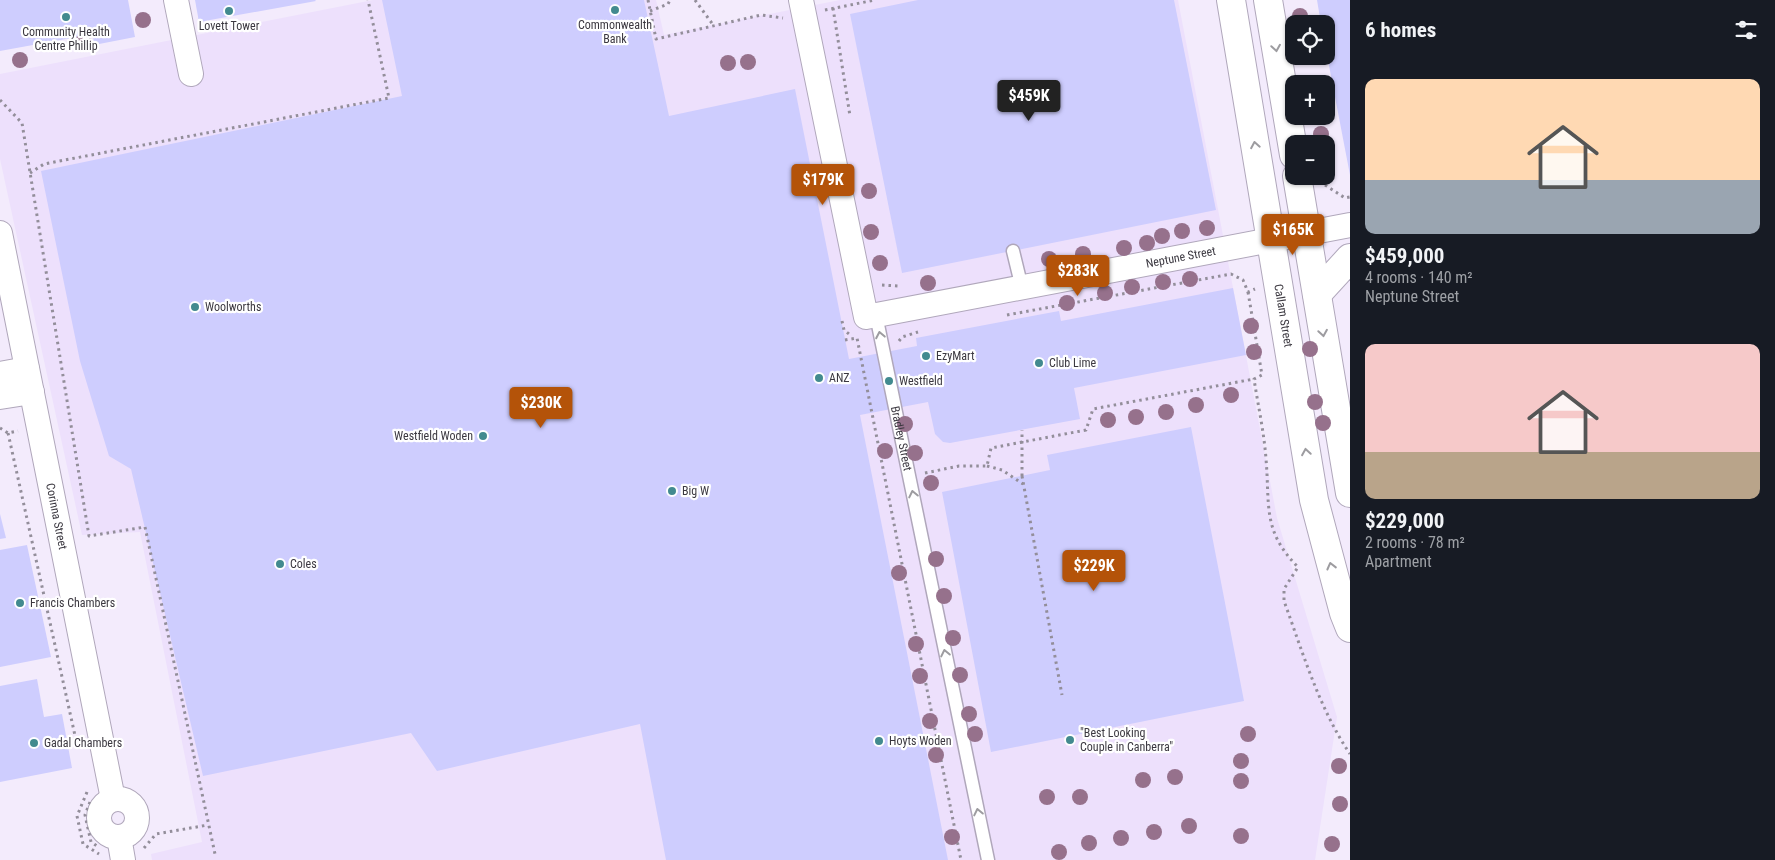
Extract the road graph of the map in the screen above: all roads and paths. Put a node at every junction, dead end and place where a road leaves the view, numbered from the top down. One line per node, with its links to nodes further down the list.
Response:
1 (176, 0): 12 (street)
2 (368, 0): 15 (path)
3 (648, 0): 10 (path)
4 (670, 0): 10 (path)
5 (695, 0): 11 (path)
6 (875, 0): 9 (path)
7 (1231, 0): 22 (street, Callam Street, one-way to 7)
8 (1268, 0): 14 (street, one-way to 14)
9 (803, 7): 11 (path); 29 (street)
10 (650, 11): 11 (path)
11 (714, 26)
12 (191, 74)
13 (0, 100): 15 (path)
14 (1291, 135)
15 (30, 173): 51 (path)
16 (1299, 185): 21 (street)
17 (1324, 185): 18 (path)
18 (1350, 197)
19 (1350, 225): 21 (street, Neptune Street)
20 (0, 233): 34 (street, Corinna Street)
21 (1307, 234): 22 (street, Neptune Street); 28 (street)
22 (1271, 240): 26 (street, Neptune Street); 45 (street, Callam Street, one-way to 22)
23 (1013, 251): 26 (lane)
24 (1350, 258): 28 (street)
25 (1243, 280): 30 (path)
26 (1022, 288): 29 (street, Neptune Street)
27 (1248, 292): 36 (path)
28 (1317, 294): 44 (street, one-way to 44)
29 (876, 315): 57 (lane, Bradley Street, one-way to 29)
30 (998, 317)
31 (920, 332): 33 (path)
32 (845, 340): 56 (path)
33 (898, 343)
34 (27, 369): 35 (street); 37 (street, Corinna Street)
35 (0, 374)
36 (1254, 378): 41 (path); 48 (path)
37 (32, 392): 38 (street); 54 (street, Corinna Street)
38 (0, 397)
39 (0, 428): 47 (path)
40 (1022, 430): 43 (path, bridge)
41 (987, 466): 42 (path); 43 (path)
42 (925, 474)
43 (1024, 484): 46 (path)
44 (1350, 493)
45 (1350, 628)
46 (1062, 695)
47 (77, 745)
48 (1350, 754)
49 (86, 784): 55 (path)
50 (84, 815): 52 (path)
51 (208, 825): 53 (path); 54 (path)
52 (91, 842)
53 (215, 854)
54 (132, 857)
55 (102, 860)
56 (961, 860)
57 (988, 860)

